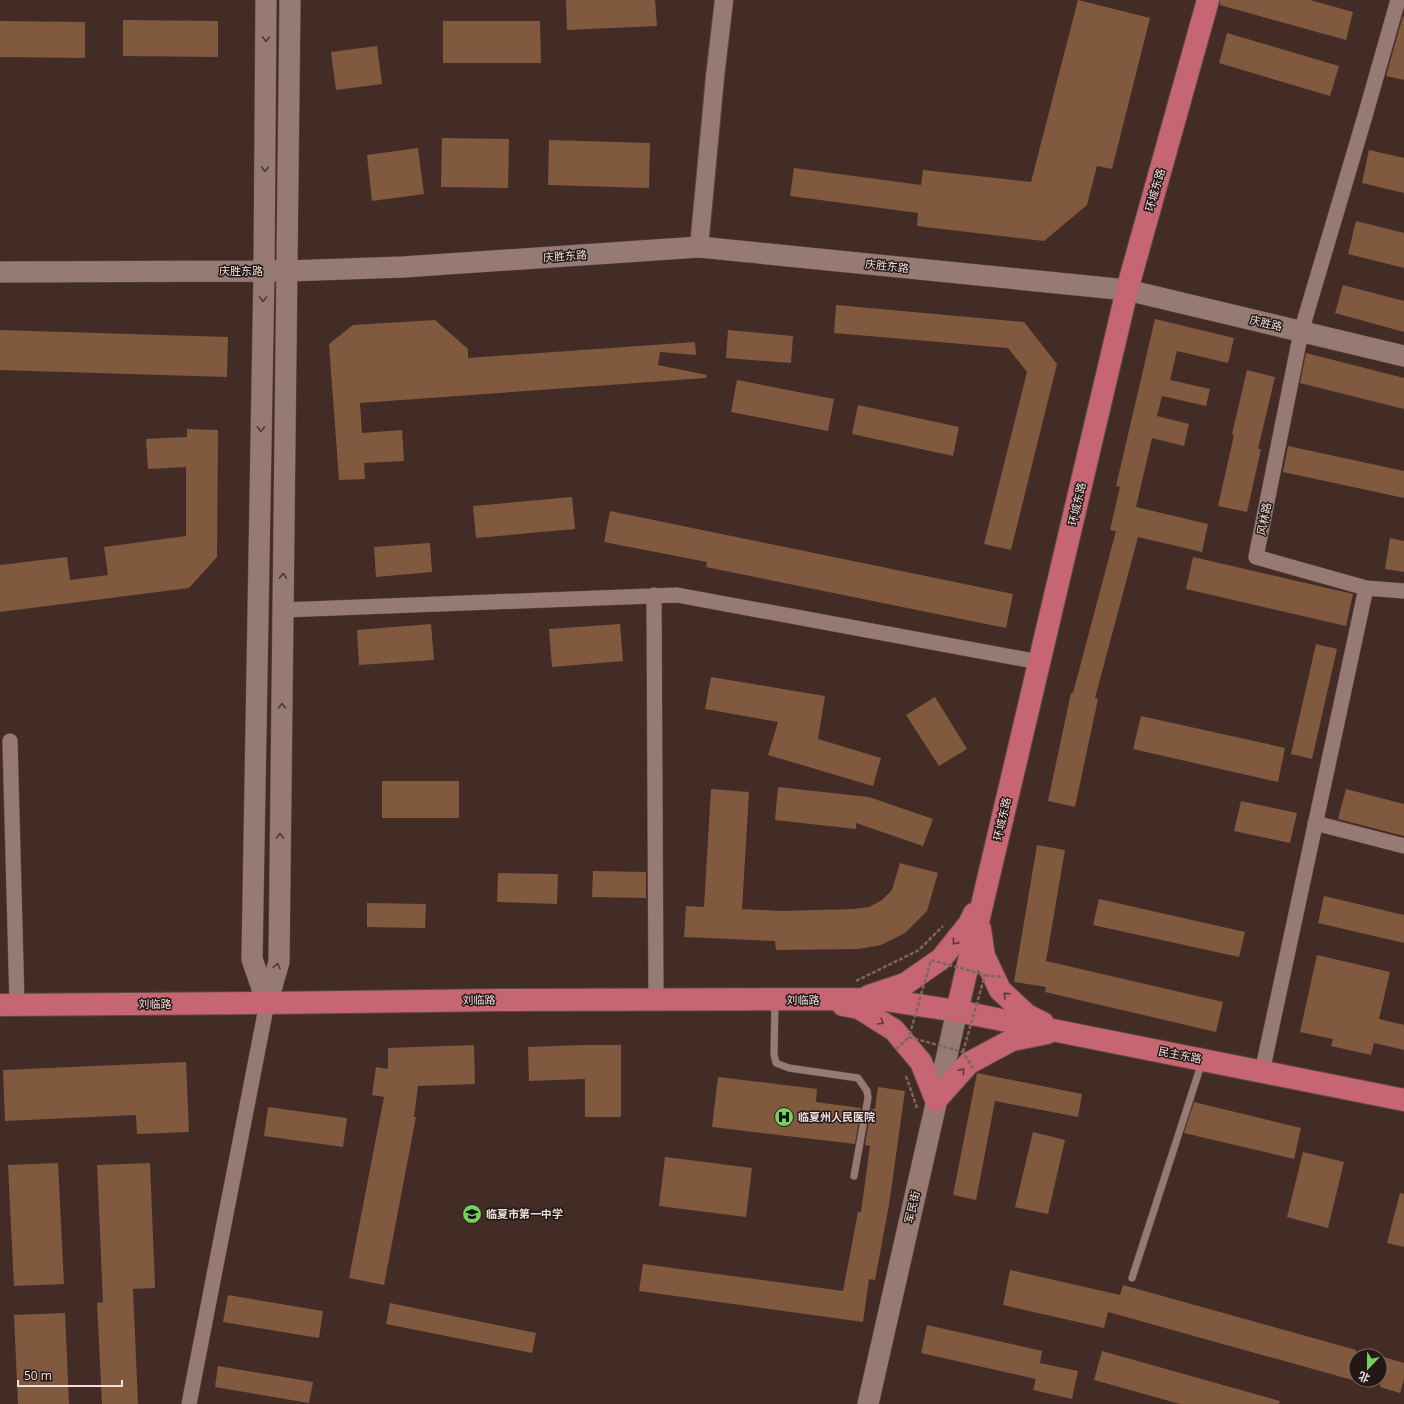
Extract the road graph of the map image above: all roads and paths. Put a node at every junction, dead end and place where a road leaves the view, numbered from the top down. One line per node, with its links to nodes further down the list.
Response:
1 (266, 0): 7 (main road, one-way to 7)
2 (290, 0): 8 (main road)
3 (724, 0): 6 (street)
4 (1208, 0): 10 (main road, 环城东路)
5 (1398, 0): 11 (street)
6 (699, 247): 8 (main road, 庆胜东路); 10 (main road, 庆胜东路)
7 (264, 271): 8 (main road, 庆胜东路); 9 (main road, 庆胜东路); 29 (main road, one-way to 29)
8 (287, 271): 16 (main road, one-way to 8)
9 (0, 272)
10 (1127, 290): 11 (main road, 庆胜路); 17 (main road, 环城东路)
11 (1301, 332): 12 (main road, 庆胜路); 13 (street, 风林路)
12 (1404, 356)
13 (1366, 588): 14 (street, 风林路); 19 (street)
14 (1404, 591)
15 (654, 596): 16 (street); 17 (street); 26 (street)
16 (283, 610): 29 (main road, one-way to 16)
17 (1039, 662): 21 (main road, 环城东路)
18 (10, 740): 30 (street)
19 (1315, 823): 20 (street); 39 (street)
20 (1404, 846)
21 (987, 884): 28 (main road, one-way to 28); 31 (main road, 环城东路); 32 (main road, one-way to 21)
22 (947, 922): 25 (path)
23 (985, 975): 24 (path, bridge); 33 (path, bridge); 34 (path, bridge)
24 (1004, 977)
25 (852, 983)
26 (656, 1000): 27 (main road, 刘临路); 29 (main road, 刘临路)
27 (775, 1000): 28 (main road, 刘临路); 42 (lane)
28 (818, 1000): 31 (main road, 刘临路); 41 (main road, one-way to 41)
29 (267, 1003): 30 (main road, 刘临路); 44 (street)
30 (8, 1004)
31 (957, 1010): 32 (main road, 民主东路); 41 (main road, 军民街)
32 (1060, 1031): 39 (main road, 民主东路); 41 (main road, one-way to 32)
33 (909, 1037): 34 (path, bridge); 35 (path, bridge)
34 (963, 1052): 37 (path, bridge)
35 (899, 1056)
36 (1202, 1065): 43 (lane)
37 (973, 1068)
38 (904, 1071): 41 (path)
39 (1262, 1072): 40 (main road, 民主东路)
40 (1404, 1100)
41 (927, 1104): 45 (main road, 军民街)
42 (854, 1176)
43 (1132, 1278)
44 (189, 1404)
45 (868, 1404)

